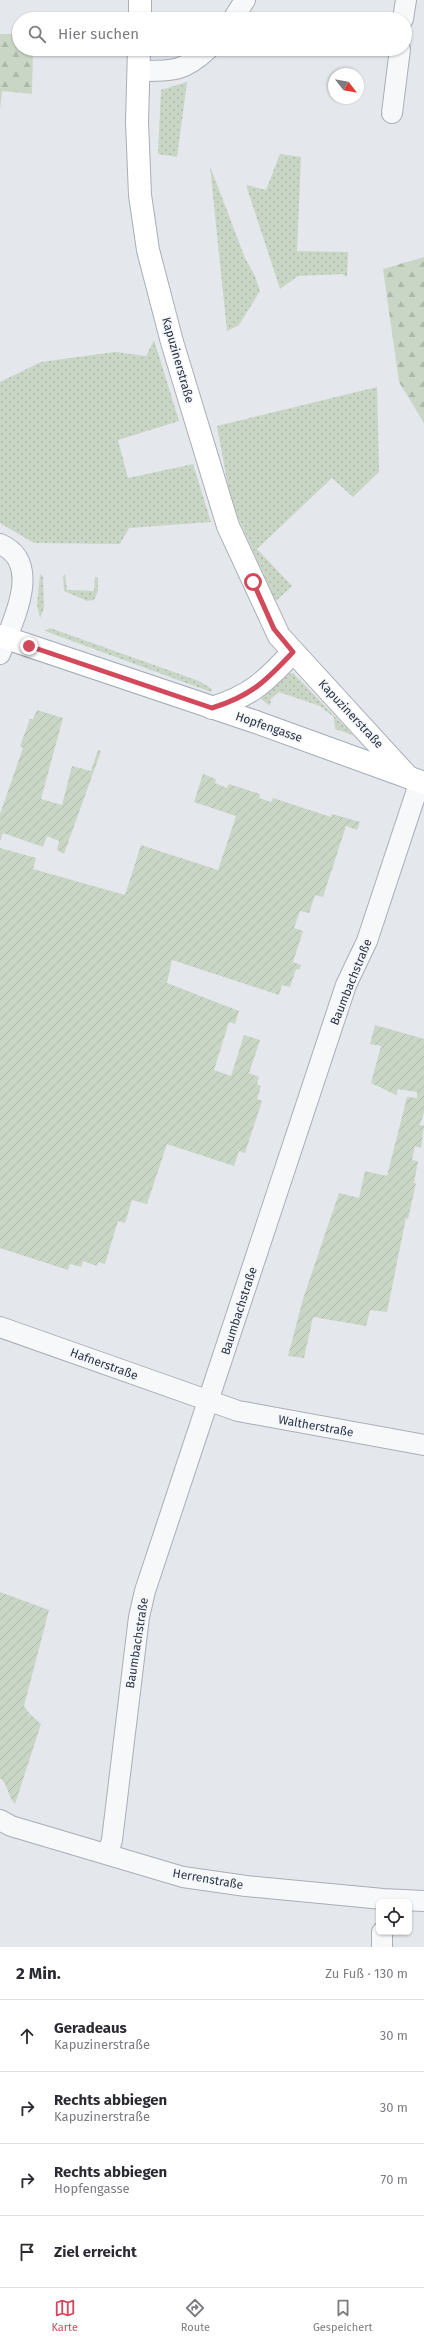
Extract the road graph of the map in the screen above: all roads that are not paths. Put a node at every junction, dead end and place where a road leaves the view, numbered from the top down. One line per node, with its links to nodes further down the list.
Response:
1 (140, 0): 4 (street)
2 (245, 0): 5 (street)
3 (406, 0): 6 (street)
4 (140, 12)
5 (237, 12)
6 (405, 12)
7 (139, 56): 10 (street, Kapuzinerstraße)
8 (200, 56): 10 (street)
9 (399, 56): 11 (street)
10 (138, 71): 14 (street, Kapuzinerstraße)
11 (392, 113)
12 (0, 544): 13 (street)
13 (2, 643): 15 (street, Hopfengasse)
14 (293, 652): 15 (street); 17 (street, Kapuzinerstraße)
15 (212, 708): 16 (street, Hopfengasse)
16 (379, 765): 17 (street, Kapuzinerstraße)
17 (418, 780): 19 (street, Baumbachstraße)
18 (0, 1327): 19 (street, Hafnerstraße)
19 (209, 1401): 20 (street, Waltherstraße); 22 (street, Baumbachstraße)
20 (424, 1445)
21 (0, 1820): 22 (street, Herrenstraße)
22 (108, 1853): 23 (street, Herrenstraße)
23 (376, 1900)
24 (412, 1901): 25 (street, Herrenstraße)
25 (424, 1901)
26 (382, 1935): 27 (street)
27 (382, 1947)

